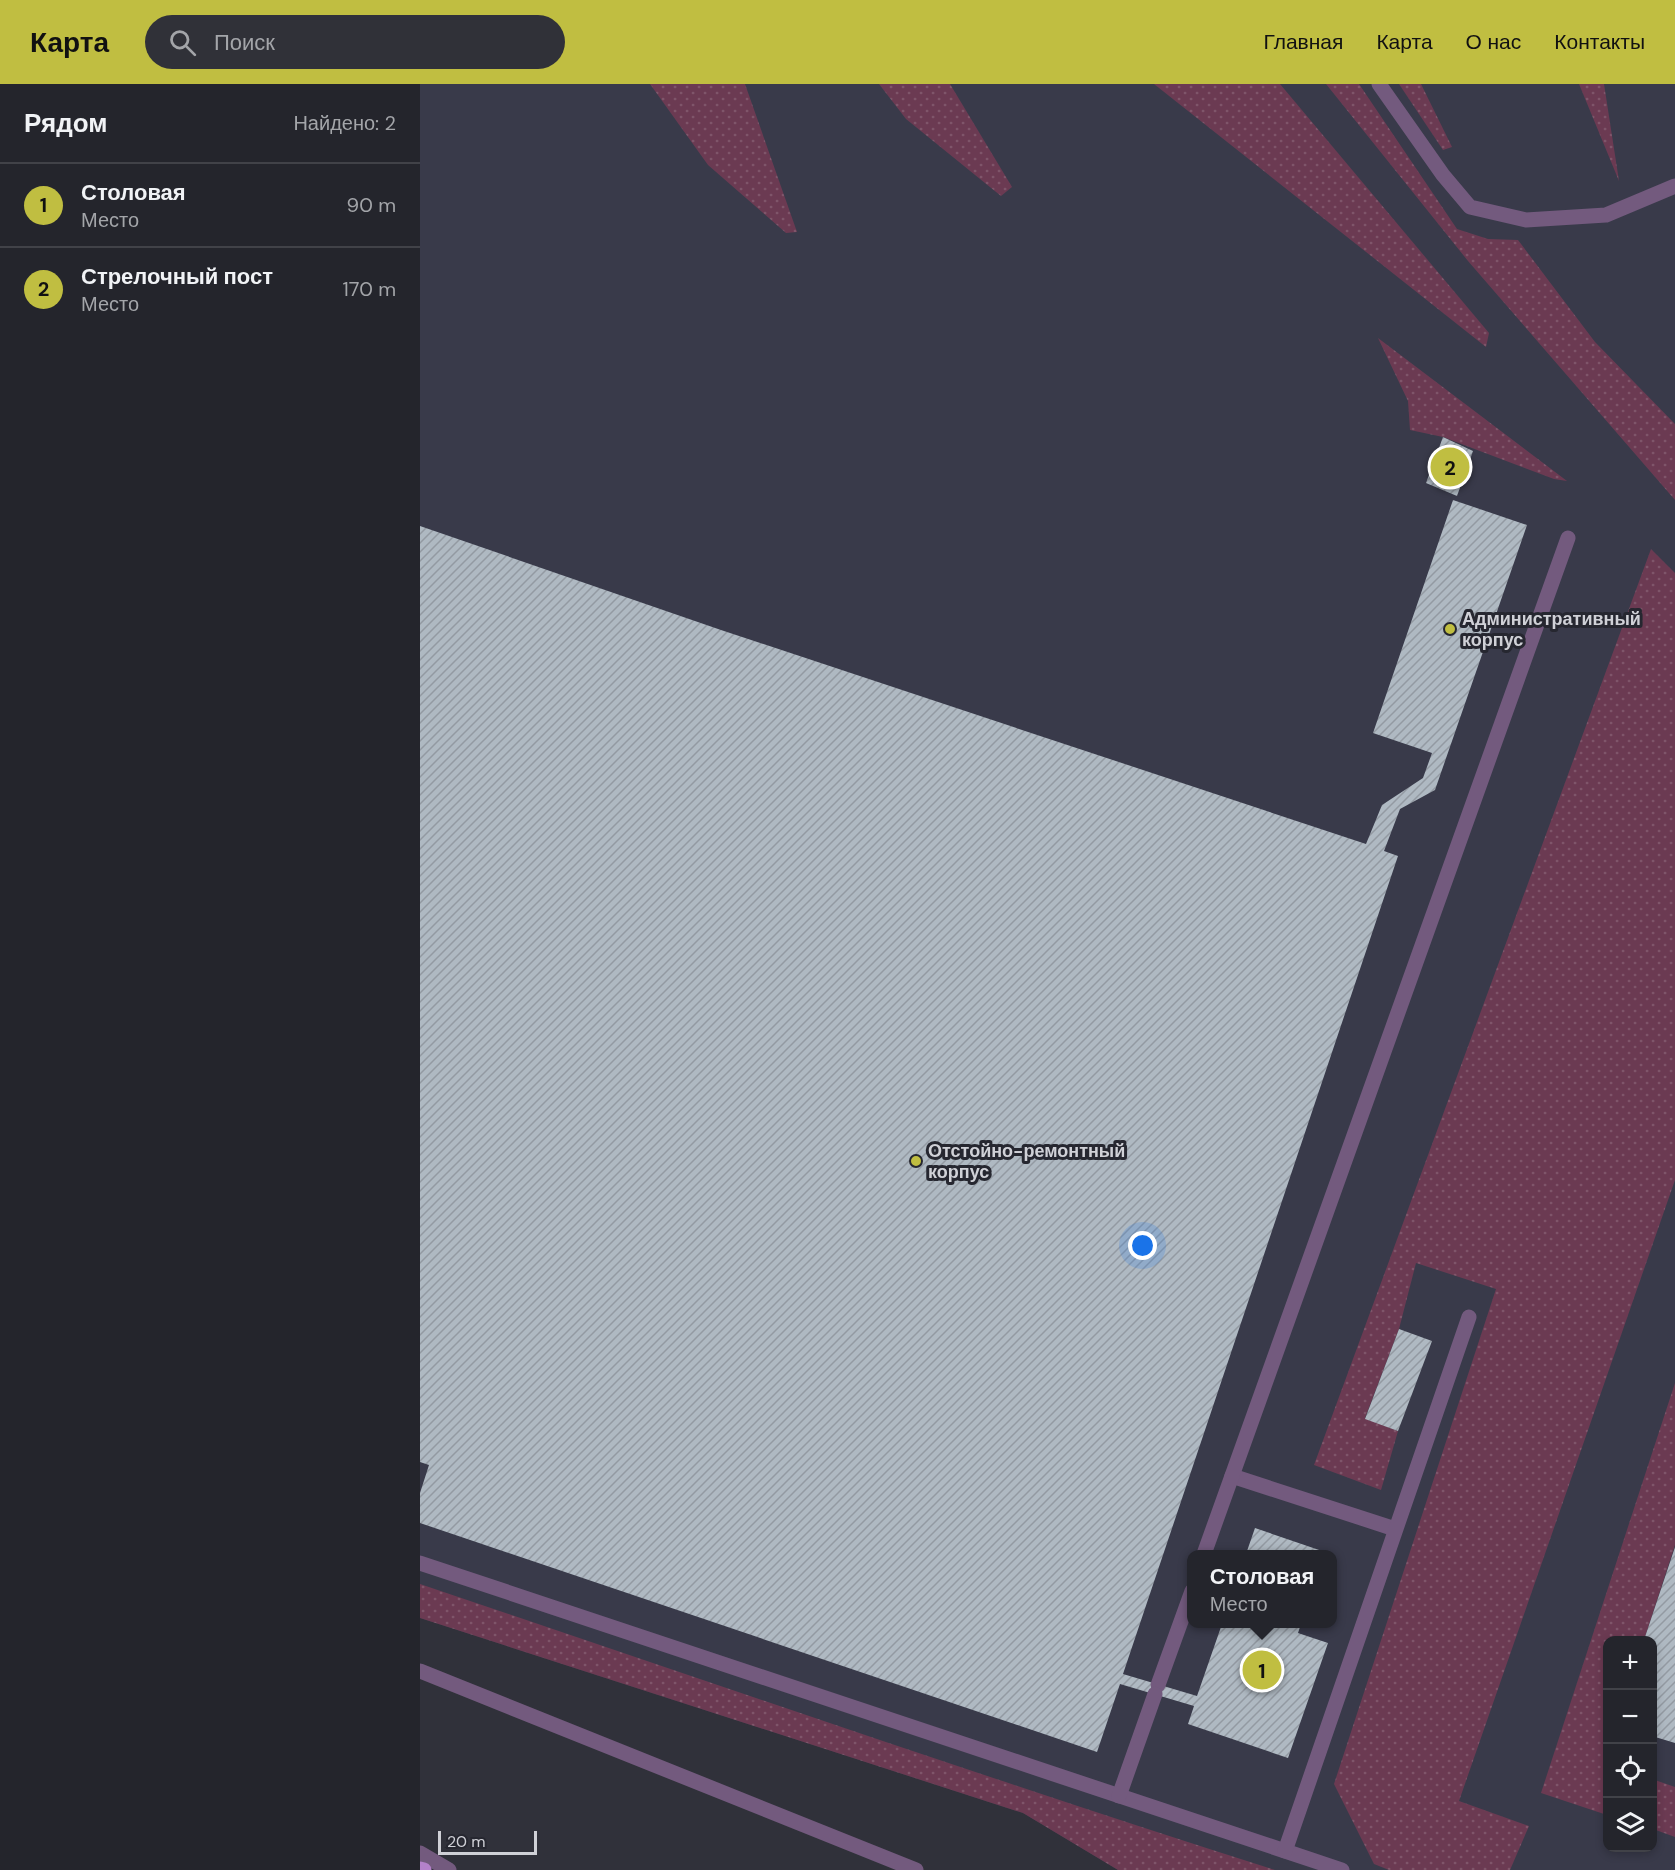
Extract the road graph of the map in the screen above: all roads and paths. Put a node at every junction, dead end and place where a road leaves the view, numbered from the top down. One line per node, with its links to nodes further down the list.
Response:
1 (1379, 84): 2 (street)
2 (1675, 186)
3 (1568, 538): 5 (street)
4 (1469, 1317): 6 (street)
5 (1232, 1476): 6 (street); 7 (street)
6 (1395, 1529): 12 (street)
7 (1205, 1550)
8 (420, 1563): 11 (street)
9 (1187, 1603): 11 (street)
10 (420, 1671): 15 (street)
11 (1119, 1796): 12 (street)
12 (1285, 1851): 16 (street)
13 (420, 1854): 14 (street)
14 (449, 1870)
15 (916, 1870)
16 (1342, 1870)

